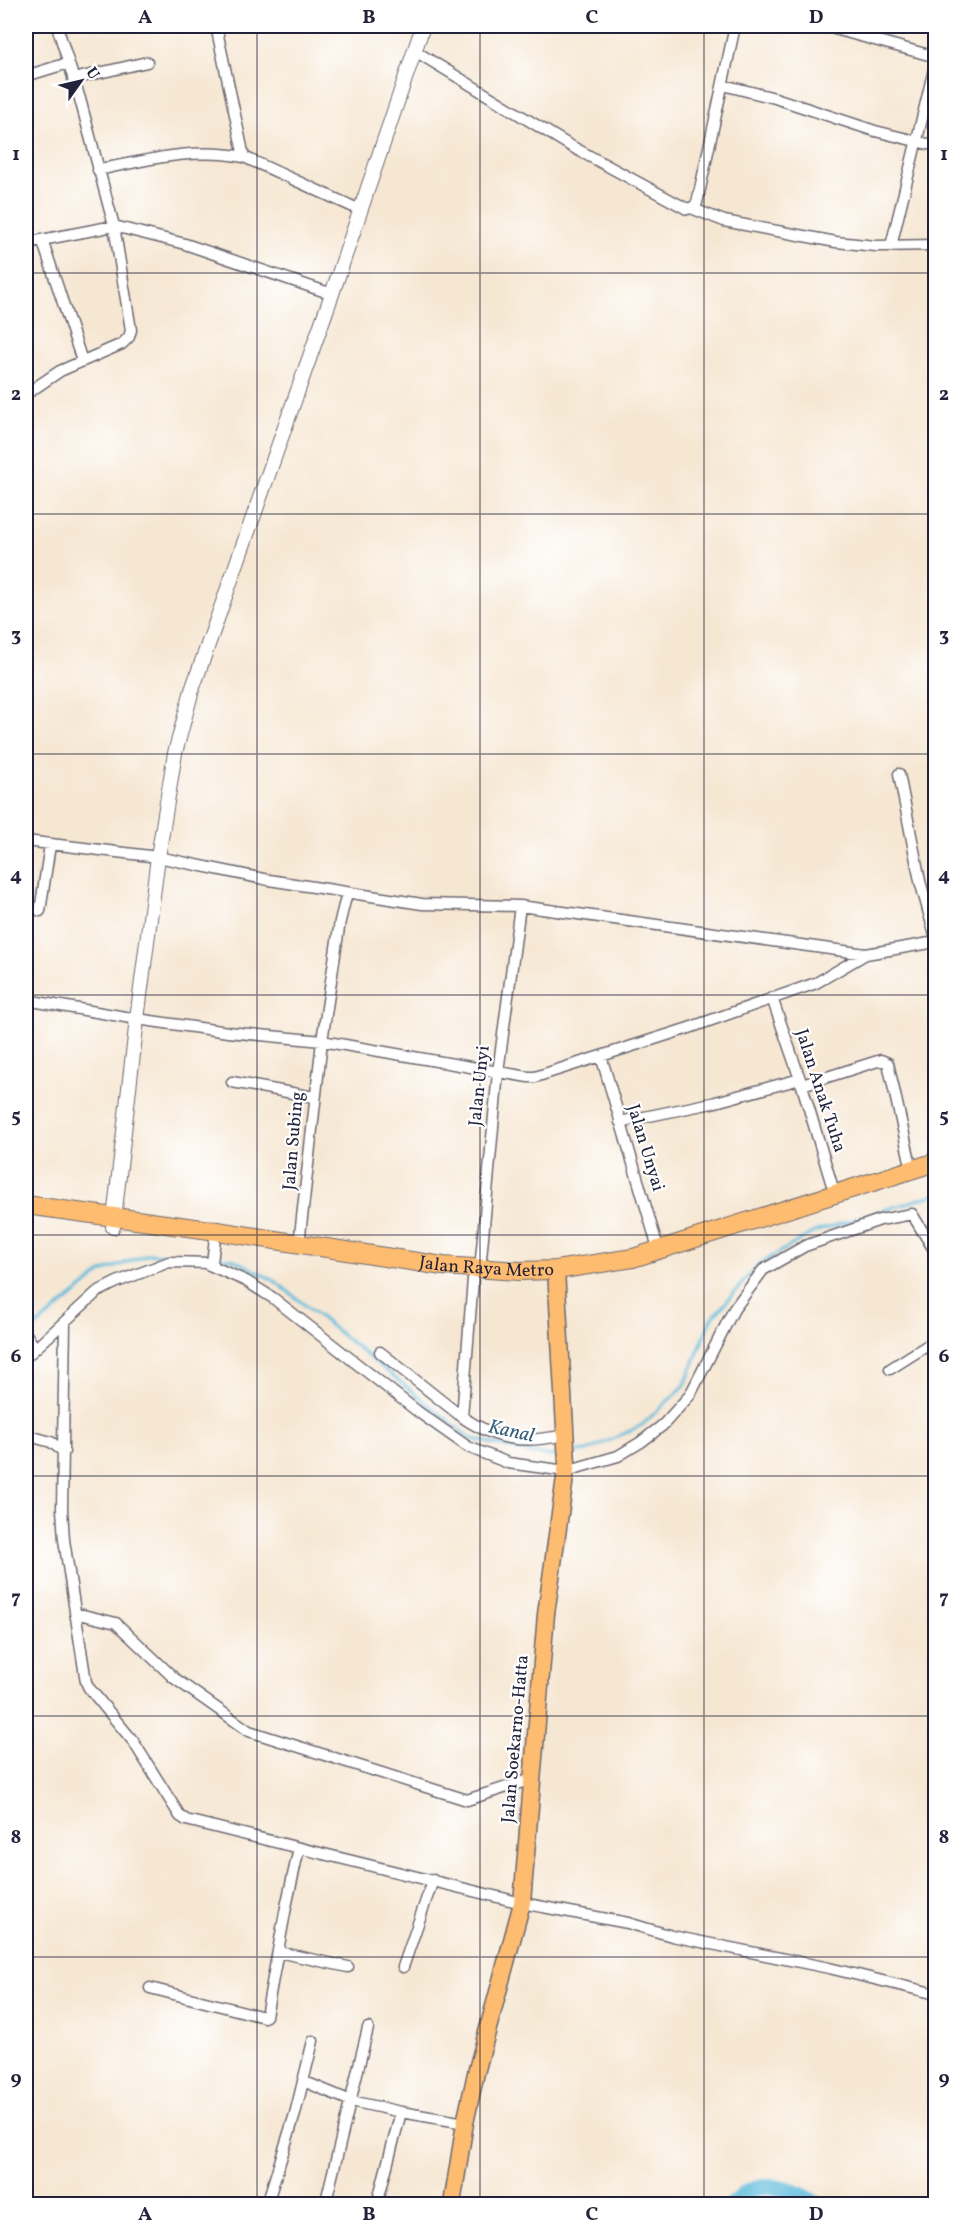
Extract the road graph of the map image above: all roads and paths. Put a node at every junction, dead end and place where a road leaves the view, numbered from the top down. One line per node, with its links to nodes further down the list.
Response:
1 (57, 26): 9 (street)
2 (216, 26): 15 (street)
3 (423, 26): 6 (street)
4 (735, 26): 12 (street)
5 (824, 26): 7 (street)
6 (415, 51): 17 (street); 18 (street)
7 (936, 59): 13 (street)
8 (147, 62): 11 (street)
9 (68, 63): 10 (street); 11 (street)
10 (26, 76)
11 (74, 79): 16 (street)
12 (723, 85): 13 (street); 17 (street)
13 (915, 142): 14 (street); 23 (street)
14 (936, 146)
15 (244, 157): 16 (street); 18 (street)
16 (98, 170): 19 (street)
17 (691, 208): 23 (street)
18 (360, 210): 24 (street)
19 (114, 226): 20 (street); 24 (street); 25 (street)
20 (42, 239): 21 (street); 25 (street)
21 (26, 243)
22 (936, 244): 23 (street)
23 (891, 246)
24 (332, 294): 30 (street)
25 (82, 362): 26 (street)
26 (26, 394)
27 (899, 774): 34 (street)
28 (26, 841): 29 (street)
29 (50, 844): 30 (street); 33 (street)
30 (158, 857): 31 (street); 38 (street)
31 (347, 893): 32 (street); 39 (street, Jalan Subing)
32 (520, 906): 35 (street); 41 (street, Jalan Unyi)
33 (40, 911)
34 (936, 940): 35 (street)
35 (866, 954): 36 (street)
36 (772, 998): 40 (street); 43 (street, Jalan Anak Tuha)
37 (26, 999): 38 (street)
38 (136, 1019): 39 (street); 52 (street)
39 (322, 1041): 41 (street); 44 (street, Jalan Subing)
40 (600, 1056): 41 (street); 45 (street, Jalan Unyai)
41 (498, 1072): 59 (street, Jalan Unyi)
42 (232, 1082): 44 (street)
43 (801, 1082): 45 (street); 47 (street); 49 (street, Jalan Anak Tuha)
44 (314, 1097): 54 (street, Jalan Subing)
45 (620, 1122): 55 (street, Jalan Unyai)
46 (936, 1162): 47 (highway, Jalan Raya Metro)
47 (912, 1170): 49 (highway, Jalan Raya Metro)
48 (936, 1172): 58 (highway)
49 (835, 1195): 55 (highway, Jalan Raya Metro)
50 (26, 1205): 52 (highway, Jalan Raya Metro)
51 (26, 1217): 52 (highway)
52 (114, 1222): 53 (highway); 54 (highway, Jalan Raya Metro)
53 (215, 1241): 57 (street); 59 (highway)
54 (299, 1244): 59 (highway, Jalan Raya Metro)
55 (659, 1251): 58 (highway, Jalan Raya Metro)
56 (936, 1253): 71 (street)
57 (210, 1262): 60 (street); 71 (street)
58 (556, 1274): 59 (highway); 69 (main road, Jalan Soekarno-Hatta)
59 (476, 1275): 67 (street, Jalan Unyi)
60 (65, 1323): 63 (street); 70 (street)
61 (26, 1334): 63 (street)
62 (936, 1340): 66 (street)
63 (33, 1346): 65 (street)
64 (380, 1352): 67 (street)
65 (26, 1357)
66 (890, 1369)
67 (462, 1418): 69 (street)
68 (26, 1435): 70 (street)
69 (566, 1439): 71 (main road, Jalan Soekarno-Hatta)
70 (64, 1452): 72 (street)
71 (566, 1467): 73 (main road, Jalan Soekarno-Hatta)
72 (75, 1613): 73 (street); 74 (street)
73 (532, 1779): 76 (main road, Jalan Soekarno-Hatta)
74 (299, 1848): 75 (street); 77 (street)
75 (433, 1880): 76 (street); 79 (street)
76 (522, 1903): 81 (street); 87 (main road, Jalan Soekarno-Hatta)
77 (278, 1952): 78 (street); 80 (street)
78 (348, 1967)
79 (403, 1967)
80 (150, 1988)
81 (936, 1994)
82 (368, 2028): 85 (street)
83 (313, 2041): 84 (street)
84 (303, 2081): 85 (street); 88 (street)
85 (351, 2101): 86 (street); 89 (street)
86 (401, 2112): 87 (street); 90 (street)
87 (465, 2123): 91 (main road, Jalan Soekarno-Hatta)
88 (270, 2194)
89 (341, 2205)
90 (377, 2205)
91 (452, 2205)

